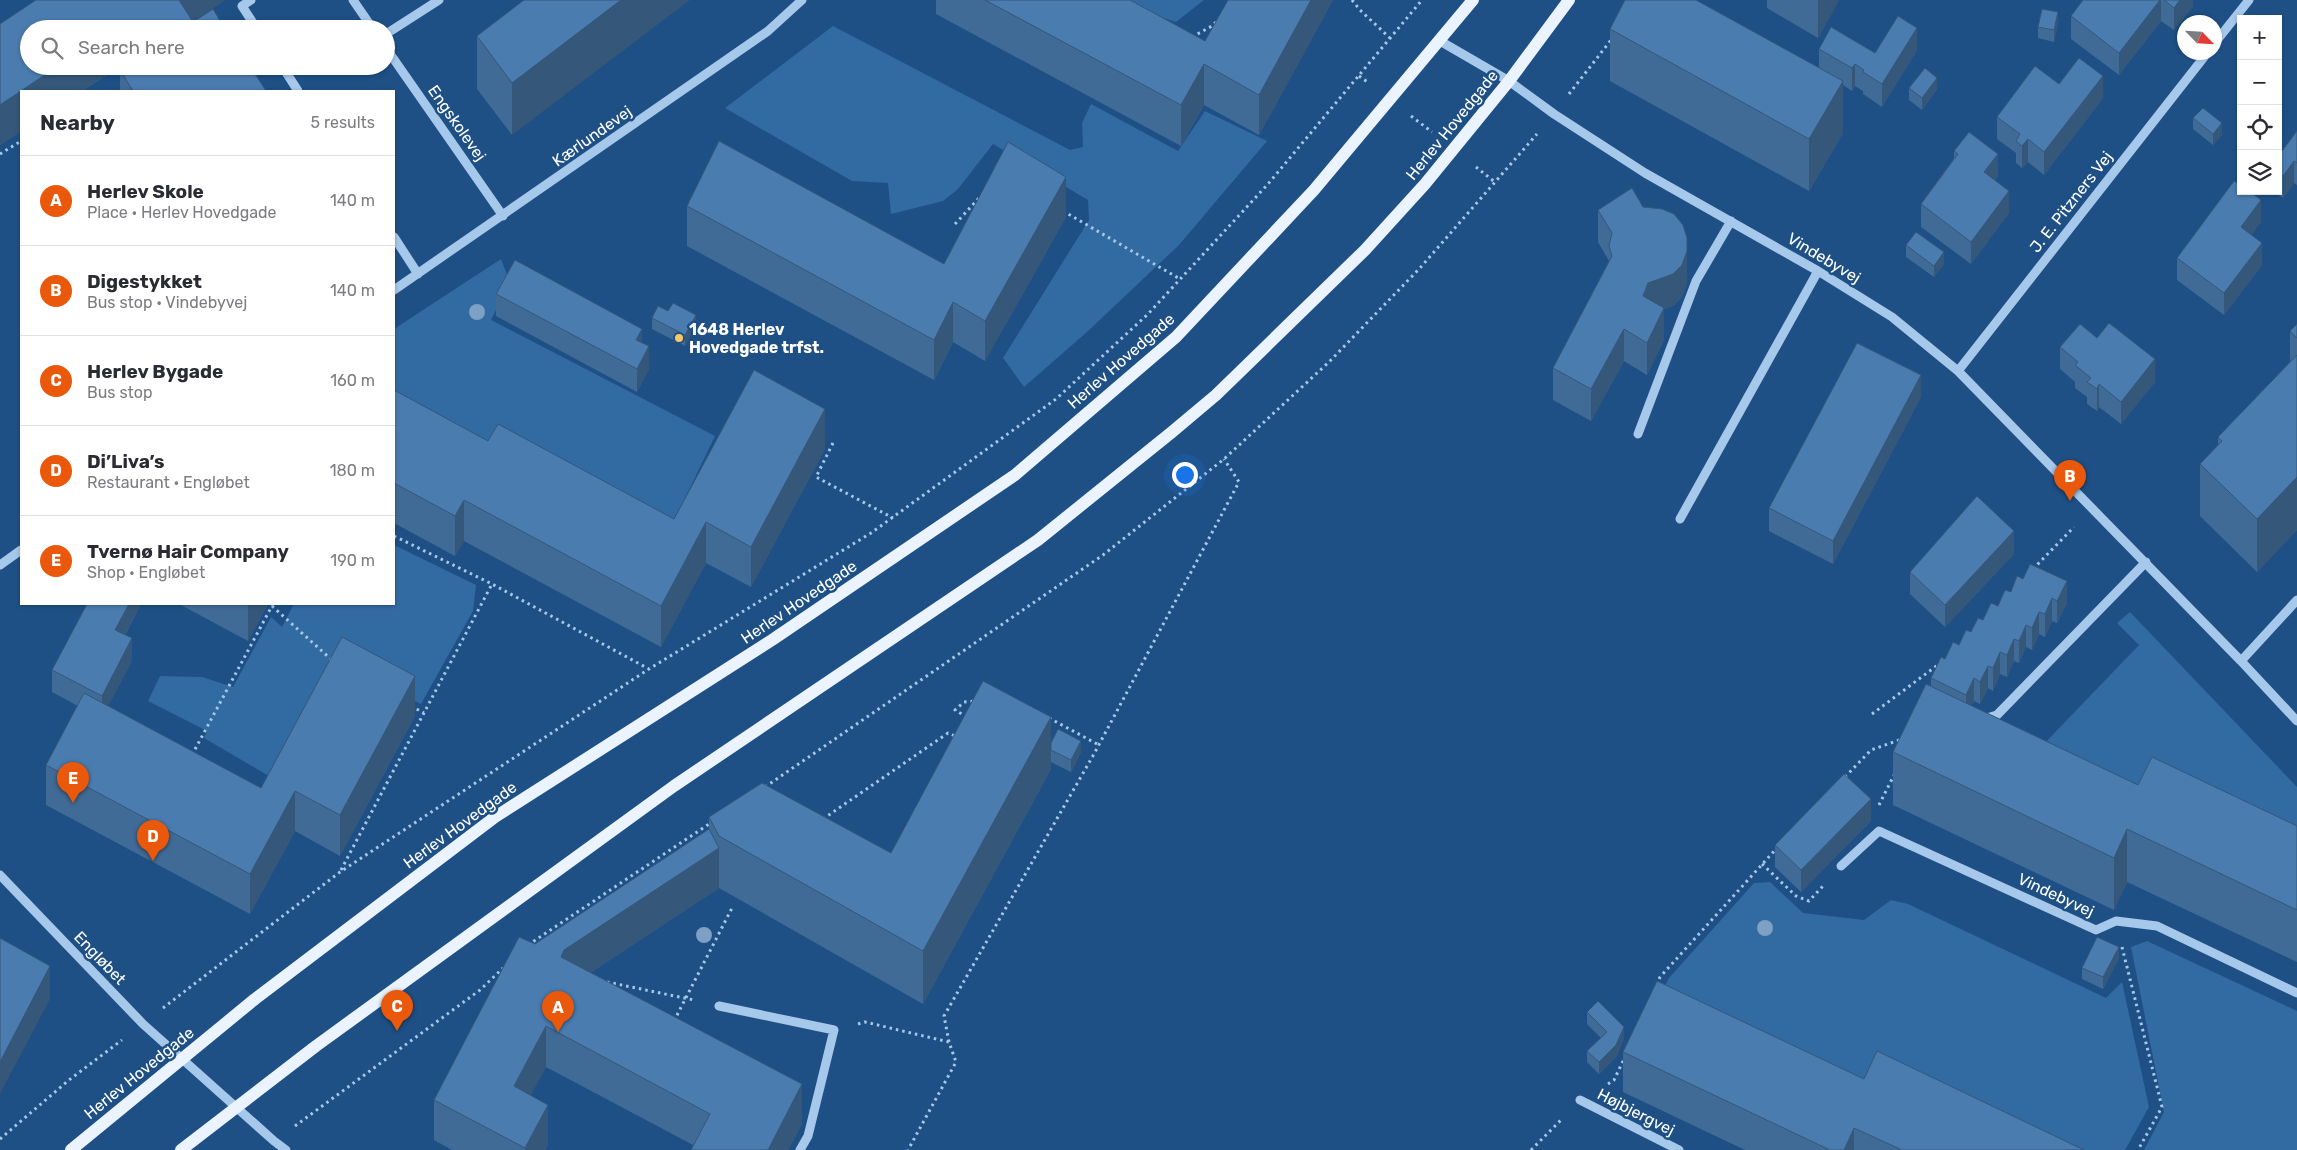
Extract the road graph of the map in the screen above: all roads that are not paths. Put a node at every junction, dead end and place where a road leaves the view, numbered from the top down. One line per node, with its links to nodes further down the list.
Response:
1 (251, 0): 8 (street)
2 (353, 0): 9 (street)
3 (440, 0): 10 (street)
4 (802, 0): 18 (street, Kærlundevej)
5 (1473, 0): 12 (main road, Herlev Hovedgade)
6 (1569, 0): 16 (main road, Herlev Hovedgade)
7 (2249, 0): 11 (street)
8 (251, 20)
9 (367, 20)
10 (395, 28)
11 (2222, 34)
12 (1440, 41): 16 (street, Vindebyvej); 38 (main road, Herlev Hovedgade)
13 (2202, 60): 24 (street, J. E. Pitzners Vej)
14 (395, 61): 18 (street, Engskolevej)
15 (288, 75): 17 (street)
16 (1509, 81): 19 (street, Vindebyvej); 40 (main road, Herlev Hovedgade)
17 (297, 90)
18 (503, 216): 22 (street, Kærlundevej)
19 (1731, 221): 21 (street, Vindebyvej); 25 (street)
20 (395, 239): 22 (street)
21 (1818, 270): 24 (street, Vindebyvej); 26 (street)
22 (418, 274): 23 (street, Kærlundevej)
23 (395, 289)
24 (1958, 371): 28 (street, Vindebyvej)
25 (1638, 434)
26 (1680, 519)
27 (20, 551): 29 (street)
28 (2146, 562): 31 (street, Vindebyvej); 32 (street)
29 (0, 565)
30 (2297, 600): 31 (street)
31 (2241, 660): 33 (street, Vindebyvej)
32 (1981, 720)
33 (2297, 721)
34 (1841, 866): 36 (street, Vindebyvej)
35 (0, 875): 38 (street, Engløbet)
36 (2297, 993)
37 (719, 1006): 44 (street)
38 (181, 1058): 40 (street, Engløbet); 41 (main road, Herlev Hovedgade)
39 (1580, 1100): 45 (street, Højbjergvej)
40 (236, 1108): 42 (main road, Herlev Hovedgade); 43 (street, Engløbet)
41 (71, 1150)
42 (181, 1150)
43 (286, 1150)
44 (800, 1150)
45 (1679, 1150)

